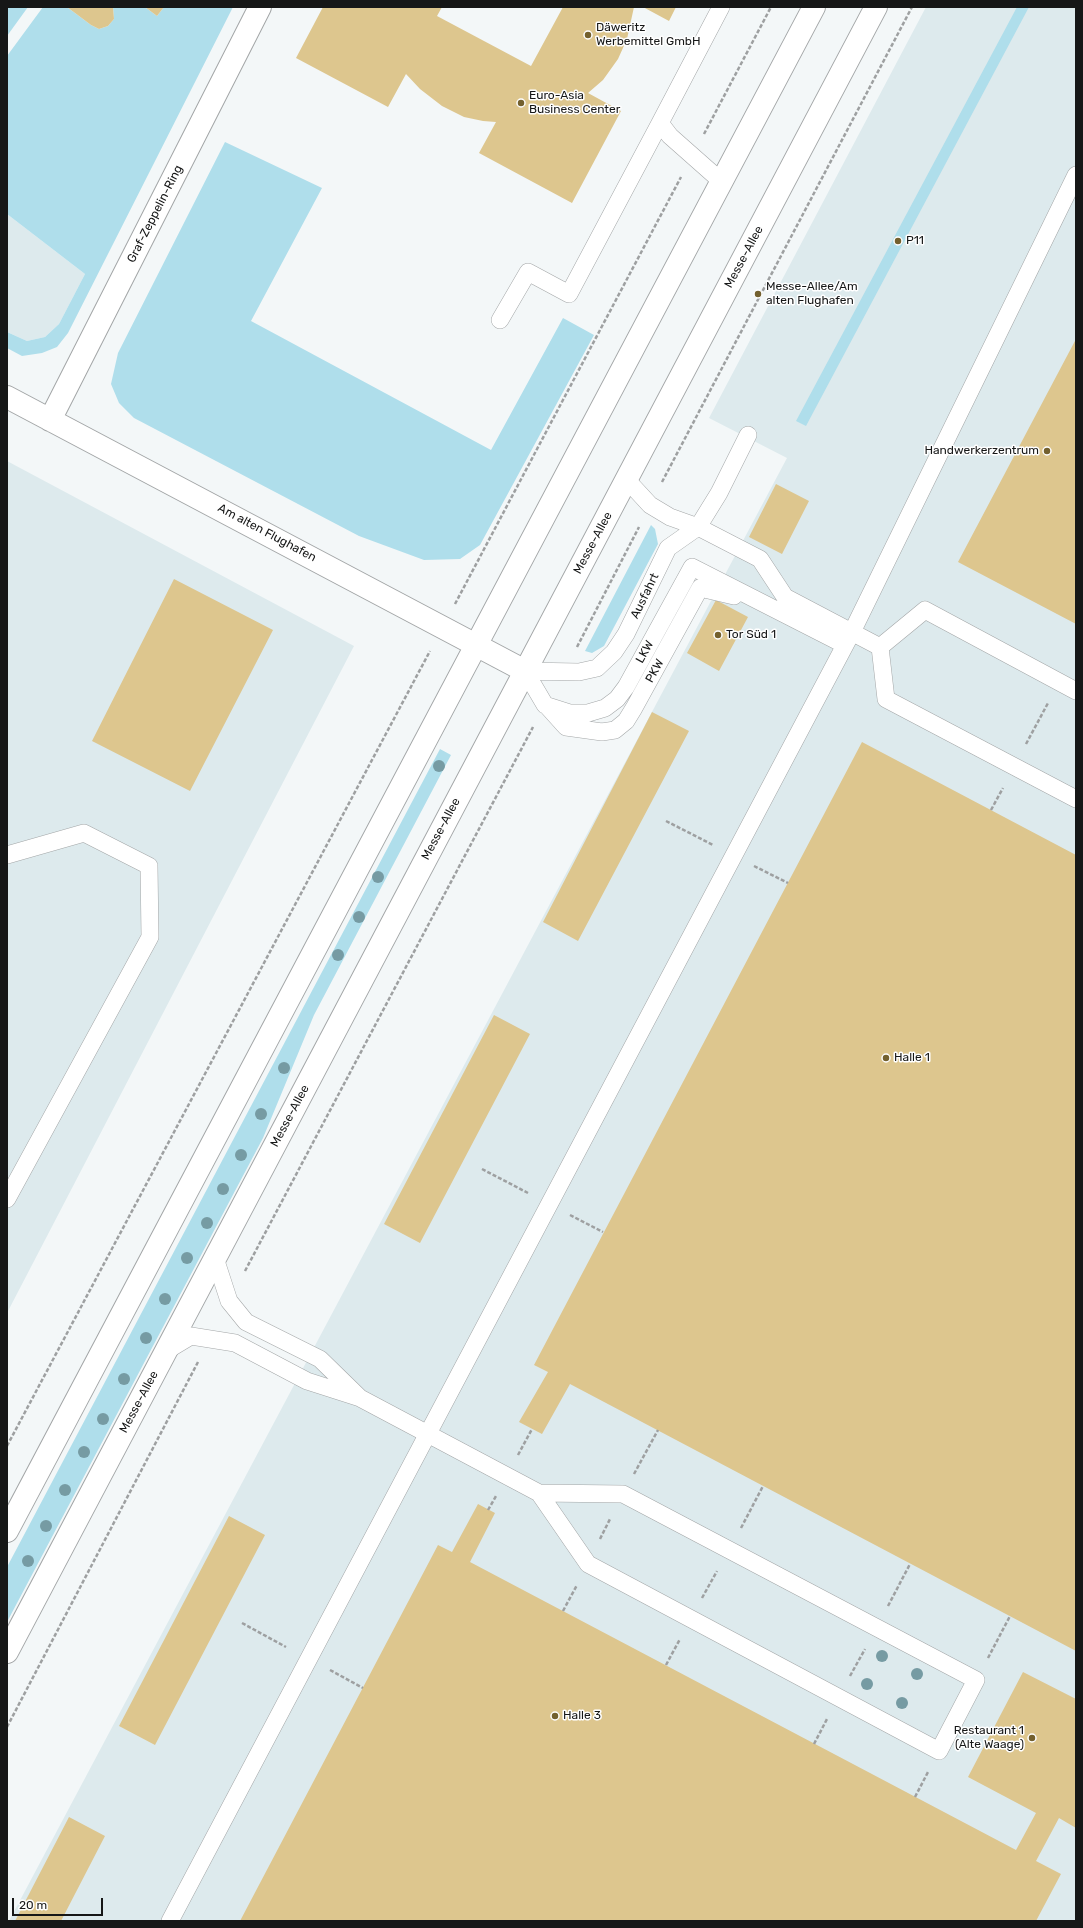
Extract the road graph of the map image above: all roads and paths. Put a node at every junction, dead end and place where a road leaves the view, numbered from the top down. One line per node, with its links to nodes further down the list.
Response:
1 (260, 7): 13 (main road, Graf-Zeppelin-Ring)
2 (721, 7): 7 (lane)
3 (771, 7): 8 (path)
4 (814, 7): 10 (main road)
5 (876, 7): 15 (main road, Messe-Allee)
6 (912, 7): 16 (path)
7 (660, 123): 8 (lane); 11 (lane)
8 (692, 156): 10 (lane); 19 (path)
9 (1076, 175): 20 (lane)
10 (722, 182): 21 (main road)
11 (500, 320)
12 (7, 397): 13 (main road, Am alten Flughafen)
13 (50, 420): 19 (main road, Am alten Flughafen)
14 (748, 436): 17 (lane)
15 (626, 479): 16 (lane); 23 (main road, Messe-Allee)
16 (650, 505): 17 (lane); 24 (path)
17 (698, 527): 20 (lane); 24 (lane, Ausfahrt)
18 (757, 601): 20 (lane); 26 (lane, LKW); 26 (lane, PKW)
19 (443, 627): 21 (main road, Am alten Flughafen); 36 (path)
20 (848, 638): 22 (lane); 35 (lane)
21 (476, 645): 23 (main road, Am alten Flughafen); 39 (main road)
22 (880, 647): 25 (lane); 27 (lane)
23 (526, 671): 24 (lane, Ausfahrt); 26 (lane); 30 (main road, Messe-Allee)
24 (564, 672)
25 (1076, 691)
26 (545, 705): 31 (path)
27 (1076, 799)
28 (7, 854): 29 (lane)
29 (7, 1199)
30 (215, 1258): 31 (lane); 33 (main road, Messe-Allee)
31 (229, 1301): 34 (lane)
32 (210, 1339): 33 (lane); 34 (lane); 49 (path)
33 (166, 1351): 45 (main road, Messe-Allee)
34 (360, 1398): 35 (lane)
35 (426, 1435): 38 (lane); 51 (lane)
36 (7, 1446)
37 (764, 1486): 40 (path)
38 (540, 1493): 40 (lane); 43 (lane)
39 (7, 1530)
40 (729, 1550): 43 (path); 44 (lane)
41 (910, 1564): 44 (path)
42 (1010, 1616): 47 (path)
43 (691, 1619): 46 (path); 48 (lane)
44 (877, 1627): 47 (lane); 48 (path)
45 (7, 1652)
46 (666, 1665)
47 (976, 1680): 48 (lane)
48 (838, 1697): 50 (path)
49 (7, 1727)
50 (814, 1744)
51 (170, 1921)

